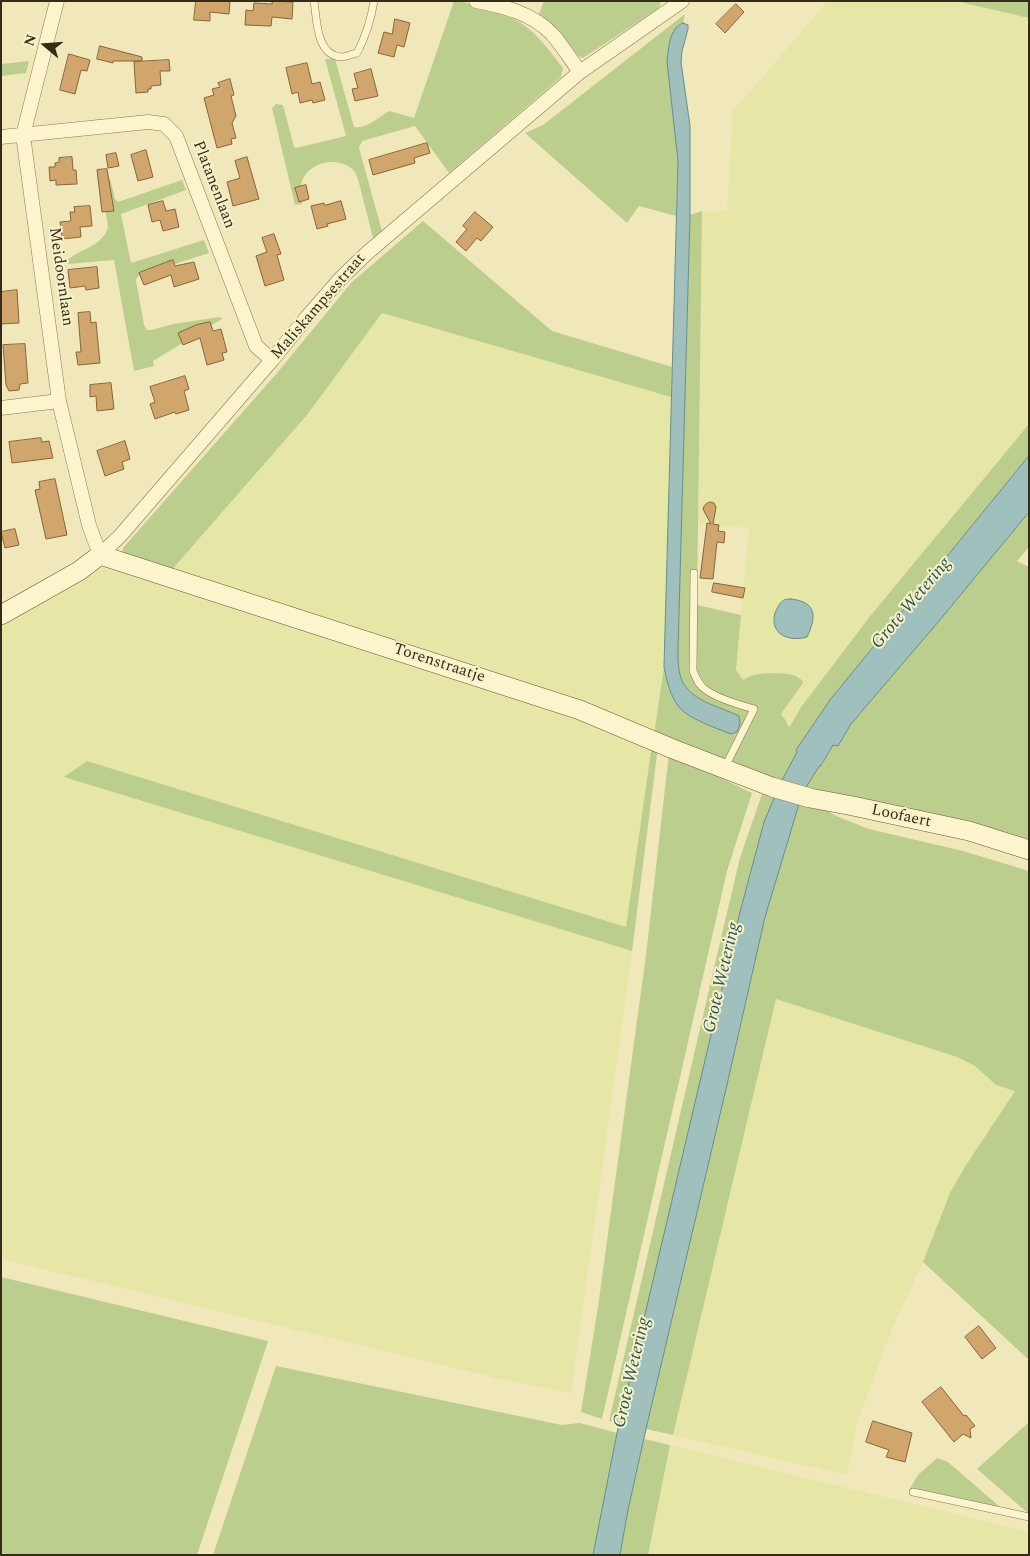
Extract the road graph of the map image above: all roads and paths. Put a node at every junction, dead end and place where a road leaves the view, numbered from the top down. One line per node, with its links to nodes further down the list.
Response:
1 (57, 1): 7 (street, Meidoornlaan)
2 (314, 1): 3 (lane)
3 (374, 1)
4 (476, 1): 6 (street)
5 (682, 1): 6 (street, Maliskampsestraat)
6 (580, 72): 9 (street, Maliskampsestraat)
7 (23, 135): 8 (street, Platanenlaan); 9 (street, Platanenlaan); 10 (street, Meidoornlaan)
8 (1, 137)
9 (272, 360): 12 (street, Maliskampsestraat)
10 (59, 401): 11 (street); 12 (street, Meidoornlaan)
11 (1, 408)
12 (100, 555): 14 (street, Maliskampsestraat); 15 (street, Torenstraatje)
13 (694, 573): 15 (lane)
14 (1, 615)
15 (724, 769): 16 (street, Torenstraatje)
16 (772, 787): 17 (street, Loofaert)
17 (1029, 850)
18 (913, 1492): 19 (lane)
19 (1029, 1518)

